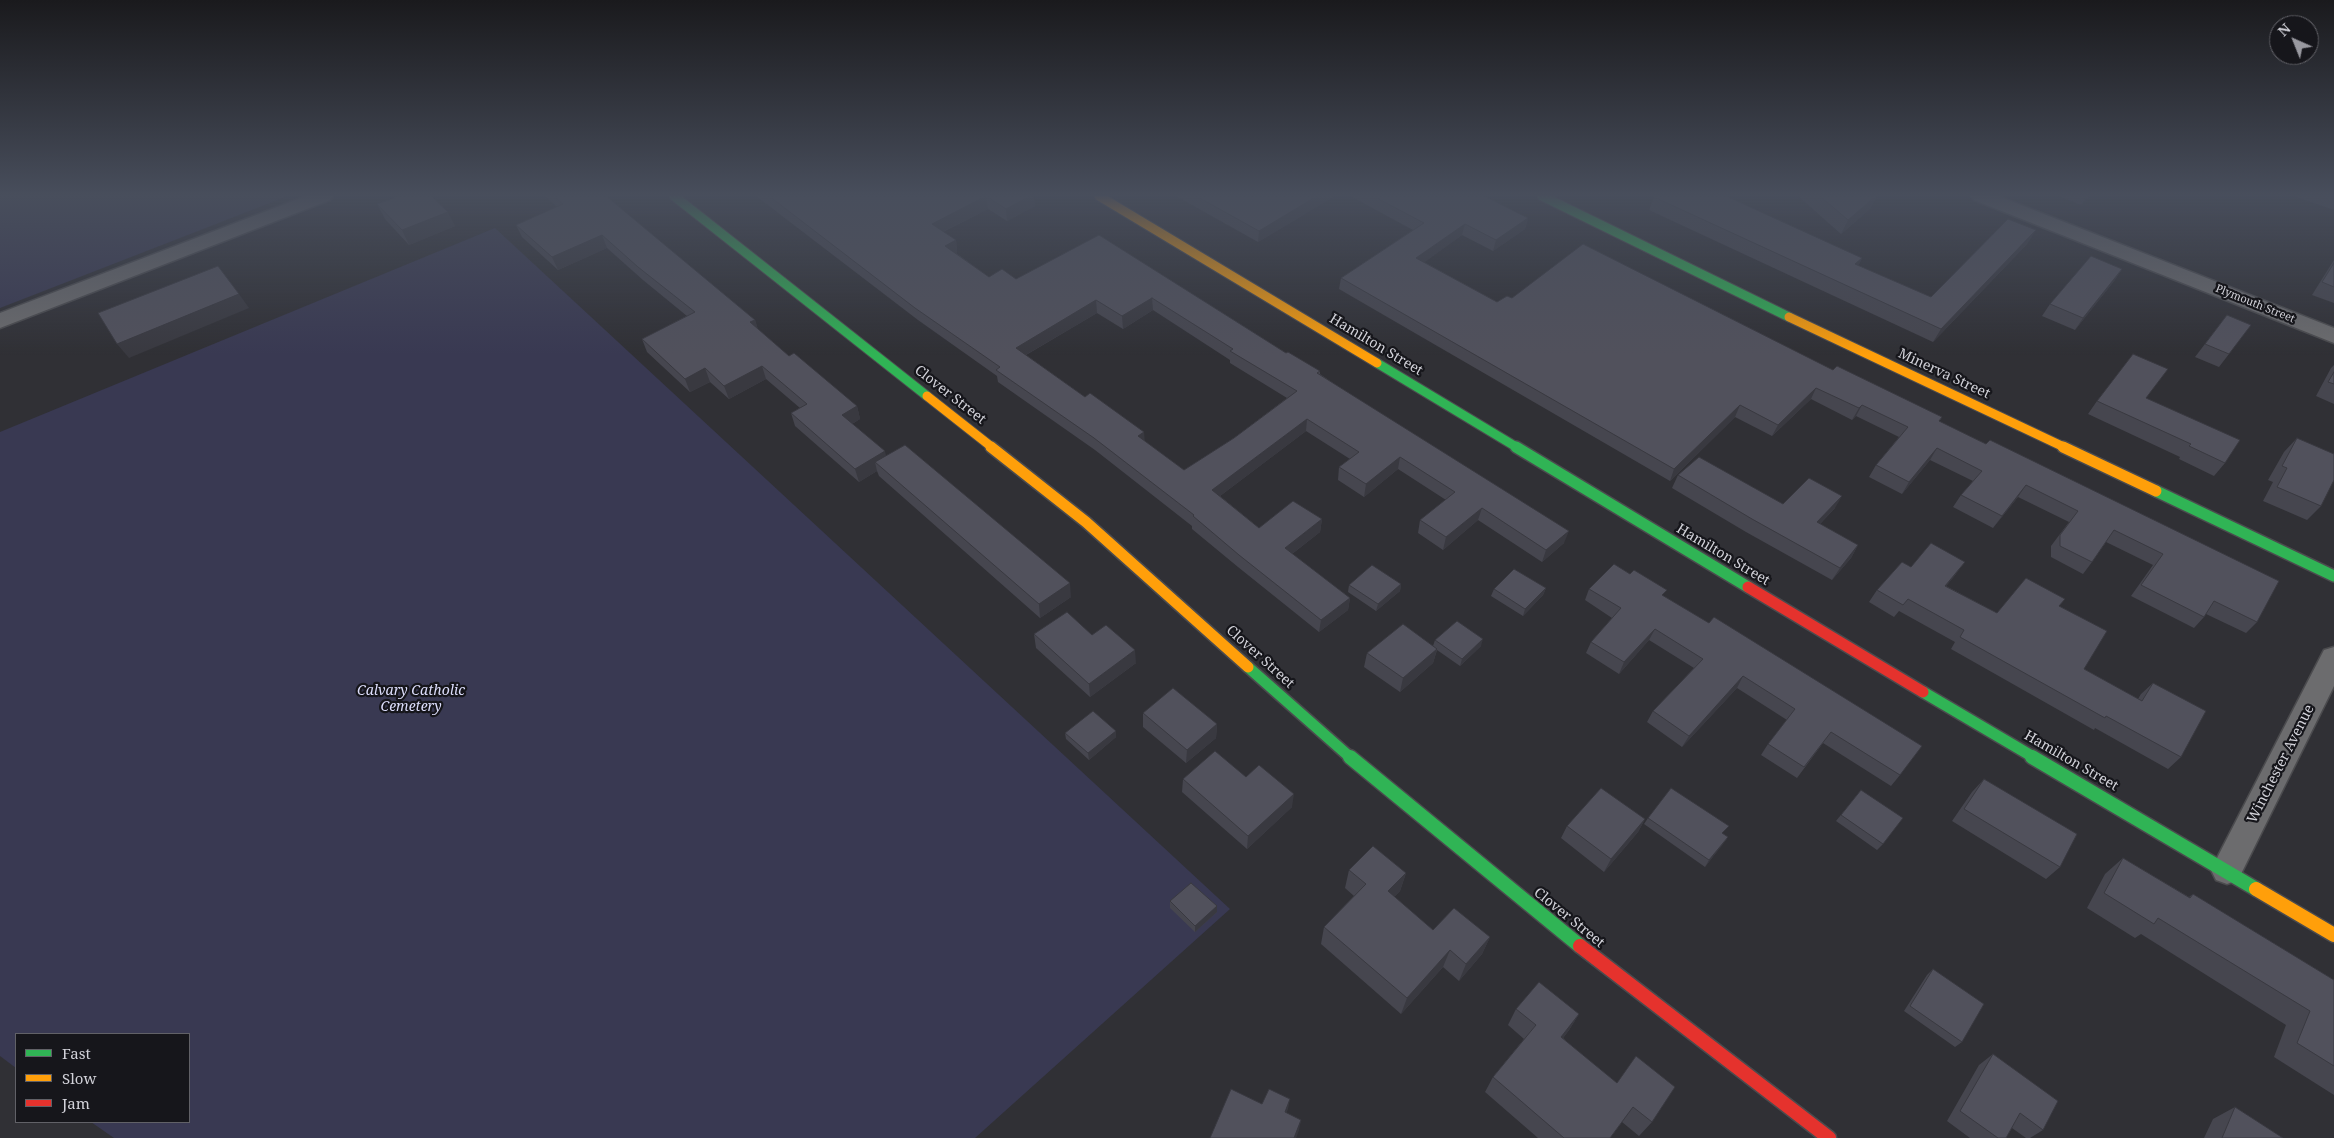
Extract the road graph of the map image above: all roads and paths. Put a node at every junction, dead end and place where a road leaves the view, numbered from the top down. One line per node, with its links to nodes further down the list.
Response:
1 (186, 249): 6 (street)
2 (741, 249): 12 (street, Clover Street)
3 (1187, 249): 10 (street, Hamilton Street)
4 (1650, 249): 8 (street, Minerva Street)
5 (2115, 249): 7 (street, Plymouth Street)
6 (0, 321)
7 (2334, 336)
8 (2334, 576)
9 (2334, 658): 10 (street, Winchester Avenue)
10 (2227, 870): 11 (street, Hamilton Street)
11 (2334, 935)
12 (1829, 1138)

